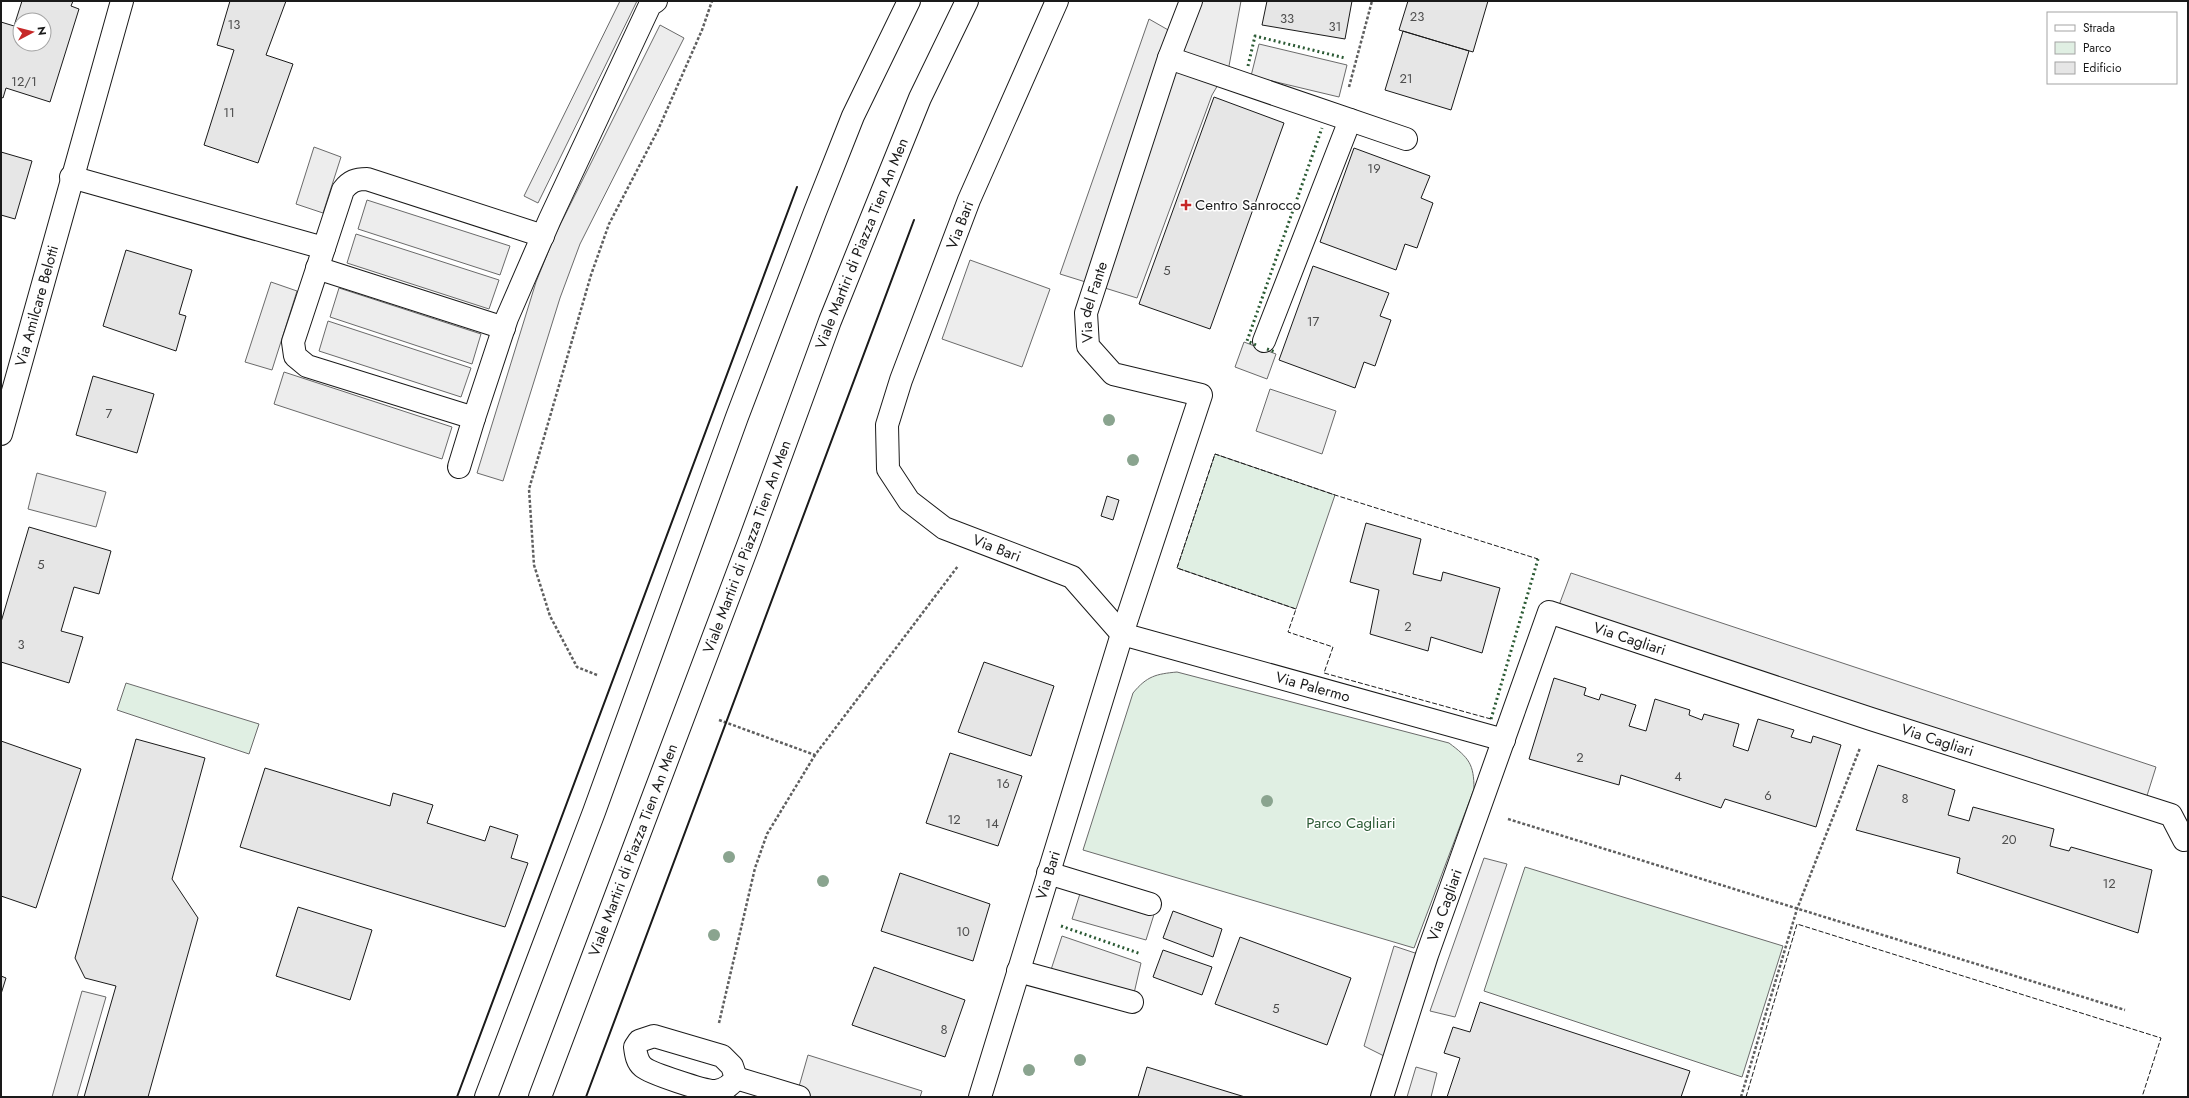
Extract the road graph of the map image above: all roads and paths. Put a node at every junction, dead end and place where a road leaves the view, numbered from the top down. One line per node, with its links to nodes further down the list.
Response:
1 (122, 1): 12 (main road, Via Amilcare Belotti)
2 (656, 1): 13 (main road)
3 (712, 1): 22 (path)
4 (909, 1): 37 (main road)
5 (967, 1): 38 (main road, Viale Martiri di Piazza Tien An Men)
6 (1057, 1): 20 (main road, Via Bari)
7 (1191, 1): 9 (main road, Via del Fante)
8 (1372, 1): 10 (path)
9 (1169, 58): 10 (main road); 21 (main road, Via del Fante)
10 (1345, 119): 11 (main road); 16 (main road)
11 (1406, 139)
12 (71, 177): 14 (main road); 18 (main road, Via Amilcare Belotti)
13 (543, 236): 14 (main road); 15 (main road)
14 (320, 258): 15 (main road); 17 (main road)
15 (504, 328): 17 (main road)
16 (1264, 341)
17 (474, 418): 19 (main road)
18 (1, 434)
19 (459, 467)
20 (977, 542): 21 (main road, Via Bari); 26 (path)
21 (1122, 634): 25 (main road, Via Palermo); 29 (main road, Via Bari)
22 (597, 675)
23 (719, 720): 26 (path)
24 (1871, 720): 25 (main road, Via Cagliari); 28 (main road, Via Cagliari); 31 (path)
25 (1504, 740): 27 (main road, Via Cagliari)
26 (814, 755): 35 (path)
27 (1478, 810): 31 (path); 41 (main road, Via Cagliari)
28 (2184, 840)
29 (1048, 873): 30 (main road); 32 (main road, Via Bari)
30 (1150, 904)
31 (1797, 909): 34 (path); 42 (path)
32 (1018, 971): 33 (main road); 40 (main road, Via Bari)
33 (1132, 1002)
34 (2125, 1010)
35 (712, 1052): 36 (main road); 36 (main road)
36 (736, 1078): 39 (main road)
37 (486, 1097)
38 (540, 1097)
39 (799, 1097)
40 (980, 1097)
41 (1382, 1097)
42 (1741, 1097)

